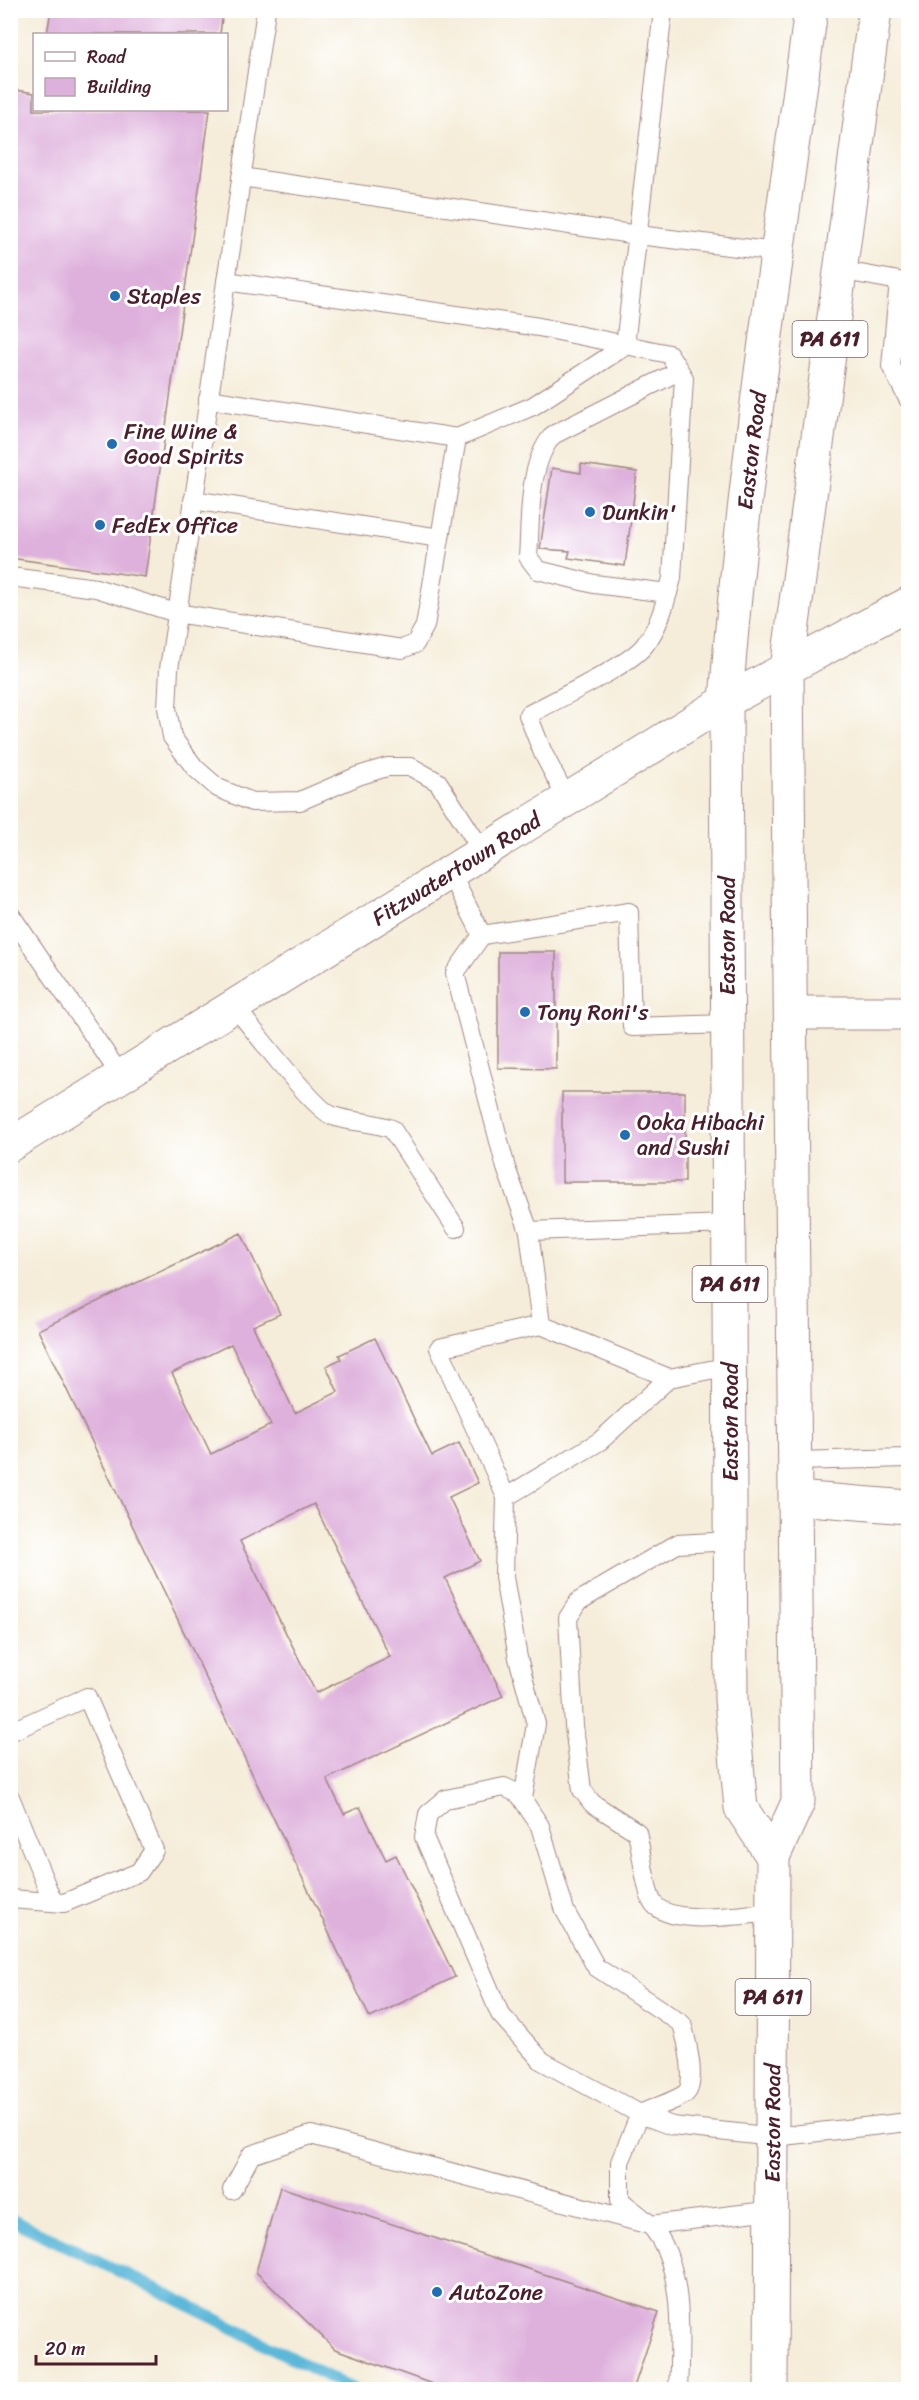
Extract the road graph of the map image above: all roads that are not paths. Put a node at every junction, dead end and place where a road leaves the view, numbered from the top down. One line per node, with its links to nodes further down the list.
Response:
1 (266, 10): 5 (lane)
2 (663, 10): 6 (lane)
3 (811, 10): 7 (main road, Easton Road / PA 611)
4 (875, 10): 8 (main road, Easton Road / PA 611)
5 (241, 177): 6 (lane); 10 (lane)
6 (638, 235): 7 (lane); 11 (lane)
7 (777, 252): 23 (main road, Easton Road / PA 611)
8 (839, 270): 9 (lane); 22 (main road, Easton Road / PA 611)
9 (904, 278): 14 (lane)
10 (226, 281): 11 (lane); 13 (lane)
11 (625, 346): 12 (lane); 15 (lane)
12 (679, 371): 19 (lane); 19 (lane)
13 (208, 399): 15 (lane); 16 (lane)
14 (909, 399)
15 (457, 438): 17 (lane)
16 (194, 500): 17 (lane); 21 (lane)
17 (440, 538): 21 (lane)
18 (10, 577): 21 (lane)
19 (668, 593): 24 (lane)
20 (909, 604): 22 (main road, Fitzwatertown Road)
21 (176, 613): 25 (lane)
22 (787, 669): 23 (main road, Fitzwatertown Road); 30 (main road, Easton Road / PA 611)
23 (726, 701): 24 (main road, Fitzwatertown Road); 32 (main road, Easton Road / PA 611)
24 (567, 799): 25 (main road, Fitzwatertown Road)
25 (483, 852): 26 (main road, Fitzwatertown Road)
26 (450, 872): 28 (lane); 29 (main road, Fitzwatertown Road)
27 (10, 914): 33 (lane)
28 (482, 935): 32 (lane); 37 (lane)
29 (234, 1006): 33 (main road, Fitzwatertown Road); 36 (lane)
30 (792, 1013): 31 (main road); 42 (main road, Easton Road / PA 611)
31 (909, 1013)
32 (728, 1024): 35 (main road, Easton Road / PA 611)
33 (121, 1076): 34 (main road, Fitzwatertown Road)
34 (10, 1145)
35 (729, 1224): 37 (lane); 39 (main road, Easton Road / PA 611)
36 (456, 1228)
37 (529, 1231): 38 (lane)
38 (541, 1325): 40 (lane); 43 (lane)
39 (730, 1366): 40 (lane); 46 (main road, Easton Road / PA 611)
40 (669, 1378): 43 (lane)
41 (909, 1458): 42 (lane)
42 (795, 1461): 44 (main road, Easton Road / PA 611)
43 (506, 1497): 49 (lane)
44 (796, 1498): 45 (main road); 50 (main road, Easton Road / PA 611)
45 (909, 1507)
46 (731, 1541): 50 (main road, Easton Road / PA 611); 53 (lane)
47 (10, 1732): 52 (lane)
48 (10, 1797): 52 (lane)
49 (523, 1798): 54 (lane); 54 (lane)
50 (773, 1857): 53 (main road, Easton Road / PA 611)
51 (10, 1899): 52 (lane)
52 (53, 1902)
53 (773, 1912): 56 (main road, Easton Road / PA 611)
54 (640, 2114): 56 (lane); 59 (lane)
55 (909, 2122): 56 (lane)
56 (774, 2137): 58 (main road, Easton Road / PA 611)
57 (232, 2190): 59 (lane)
58 (773, 2210): 59 (lane); 61 (main road, Easton Road / PA 611)
59 (650, 2225): 60 (lane)
60 (678, 2390)
61 (771, 2390)

